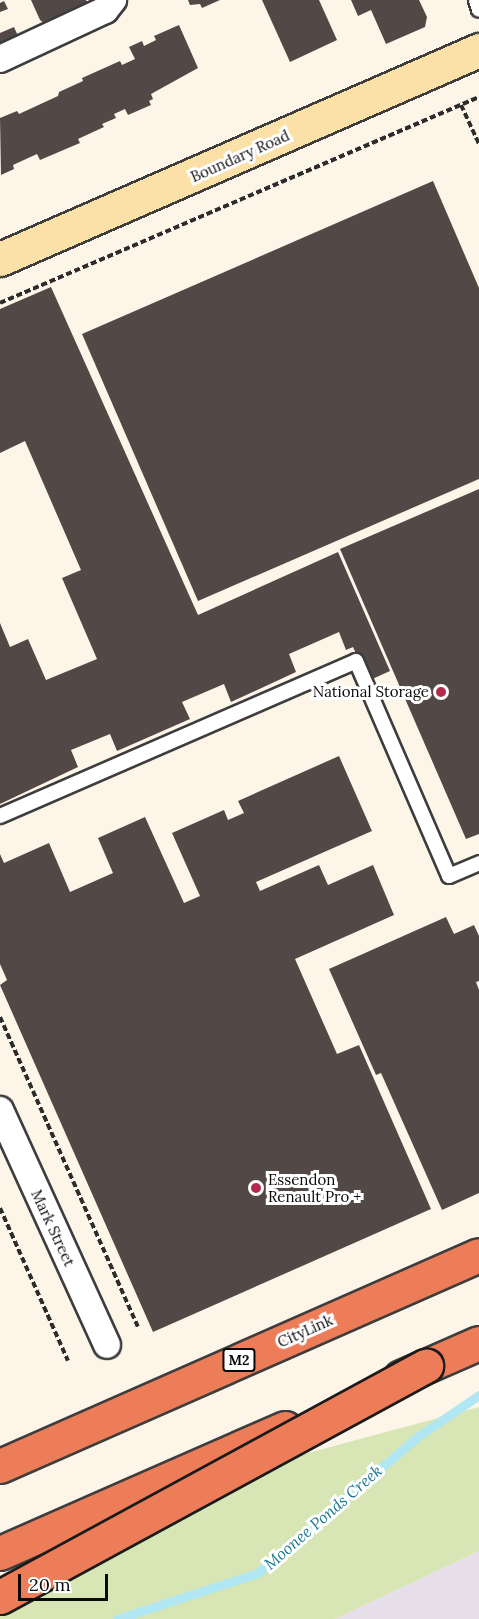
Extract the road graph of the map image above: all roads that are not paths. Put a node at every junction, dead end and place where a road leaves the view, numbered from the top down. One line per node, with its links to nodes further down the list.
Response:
1 (113, 0): 5 (street)
2 (476, 0): 3 (lane)
3 (479, 10)
4 (479, 50): 6 (main road, Boundary Road)
5 (0, 59)
6 (0, 259)
7 (0, 816): 8 (lane)
8 (479, 862)
9 (0, 1110): 12 (street, Mark Street)
10 (479, 1255): 14 (highway, CityLink / M2)
11 (479, 1343): 13 (highway)
12 (107, 1345)
13 (426, 1366): 17 (highway, bridge); 18 (highway, bridge)
14 (162, 1393): 15 (highway); 16 (highway, CityLink / M2)
15 (0, 1453)
16 (0, 1466)
17 (0, 1553)
18 (0, 1597)

